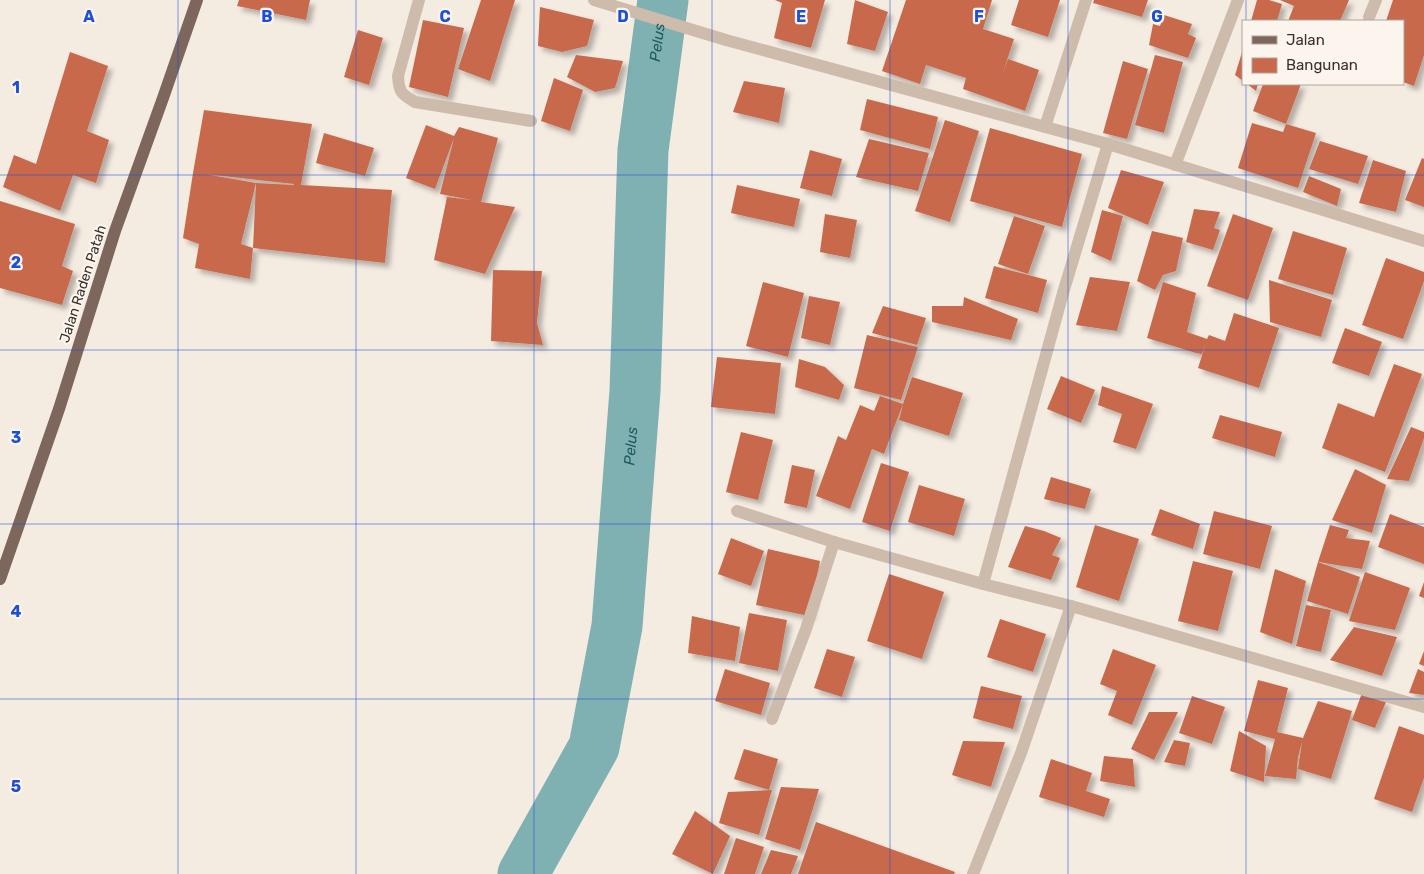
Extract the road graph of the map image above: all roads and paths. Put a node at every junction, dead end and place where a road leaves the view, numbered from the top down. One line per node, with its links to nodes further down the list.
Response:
1 (197, 0): 15 (main road, Jalan Raden Patah)
2 (419, 0): 8 (street)
3 (594, 0): 9 (street)
4 (1086, 0): 9 (street)
5 (1238, 0): 11 (street)
6 (1376, 0): 7 (street)
7 (1369, 17)
8 (530, 121)
9 (1045, 127): 10 (street)
10 (1108, 144): 11 (street); 16 (street)
11 (1175, 165): 12 (street)
12 (1424, 241)
13 (737, 511): 14 (street)
14 (834, 542): 16 (street); 19 (street)
15 (0, 579)
16 (983, 584): 17 (street)
17 (1071, 606): 18 (street); 20 (street)
18 (1424, 707)
19 (772, 719)
20 (973, 874)

